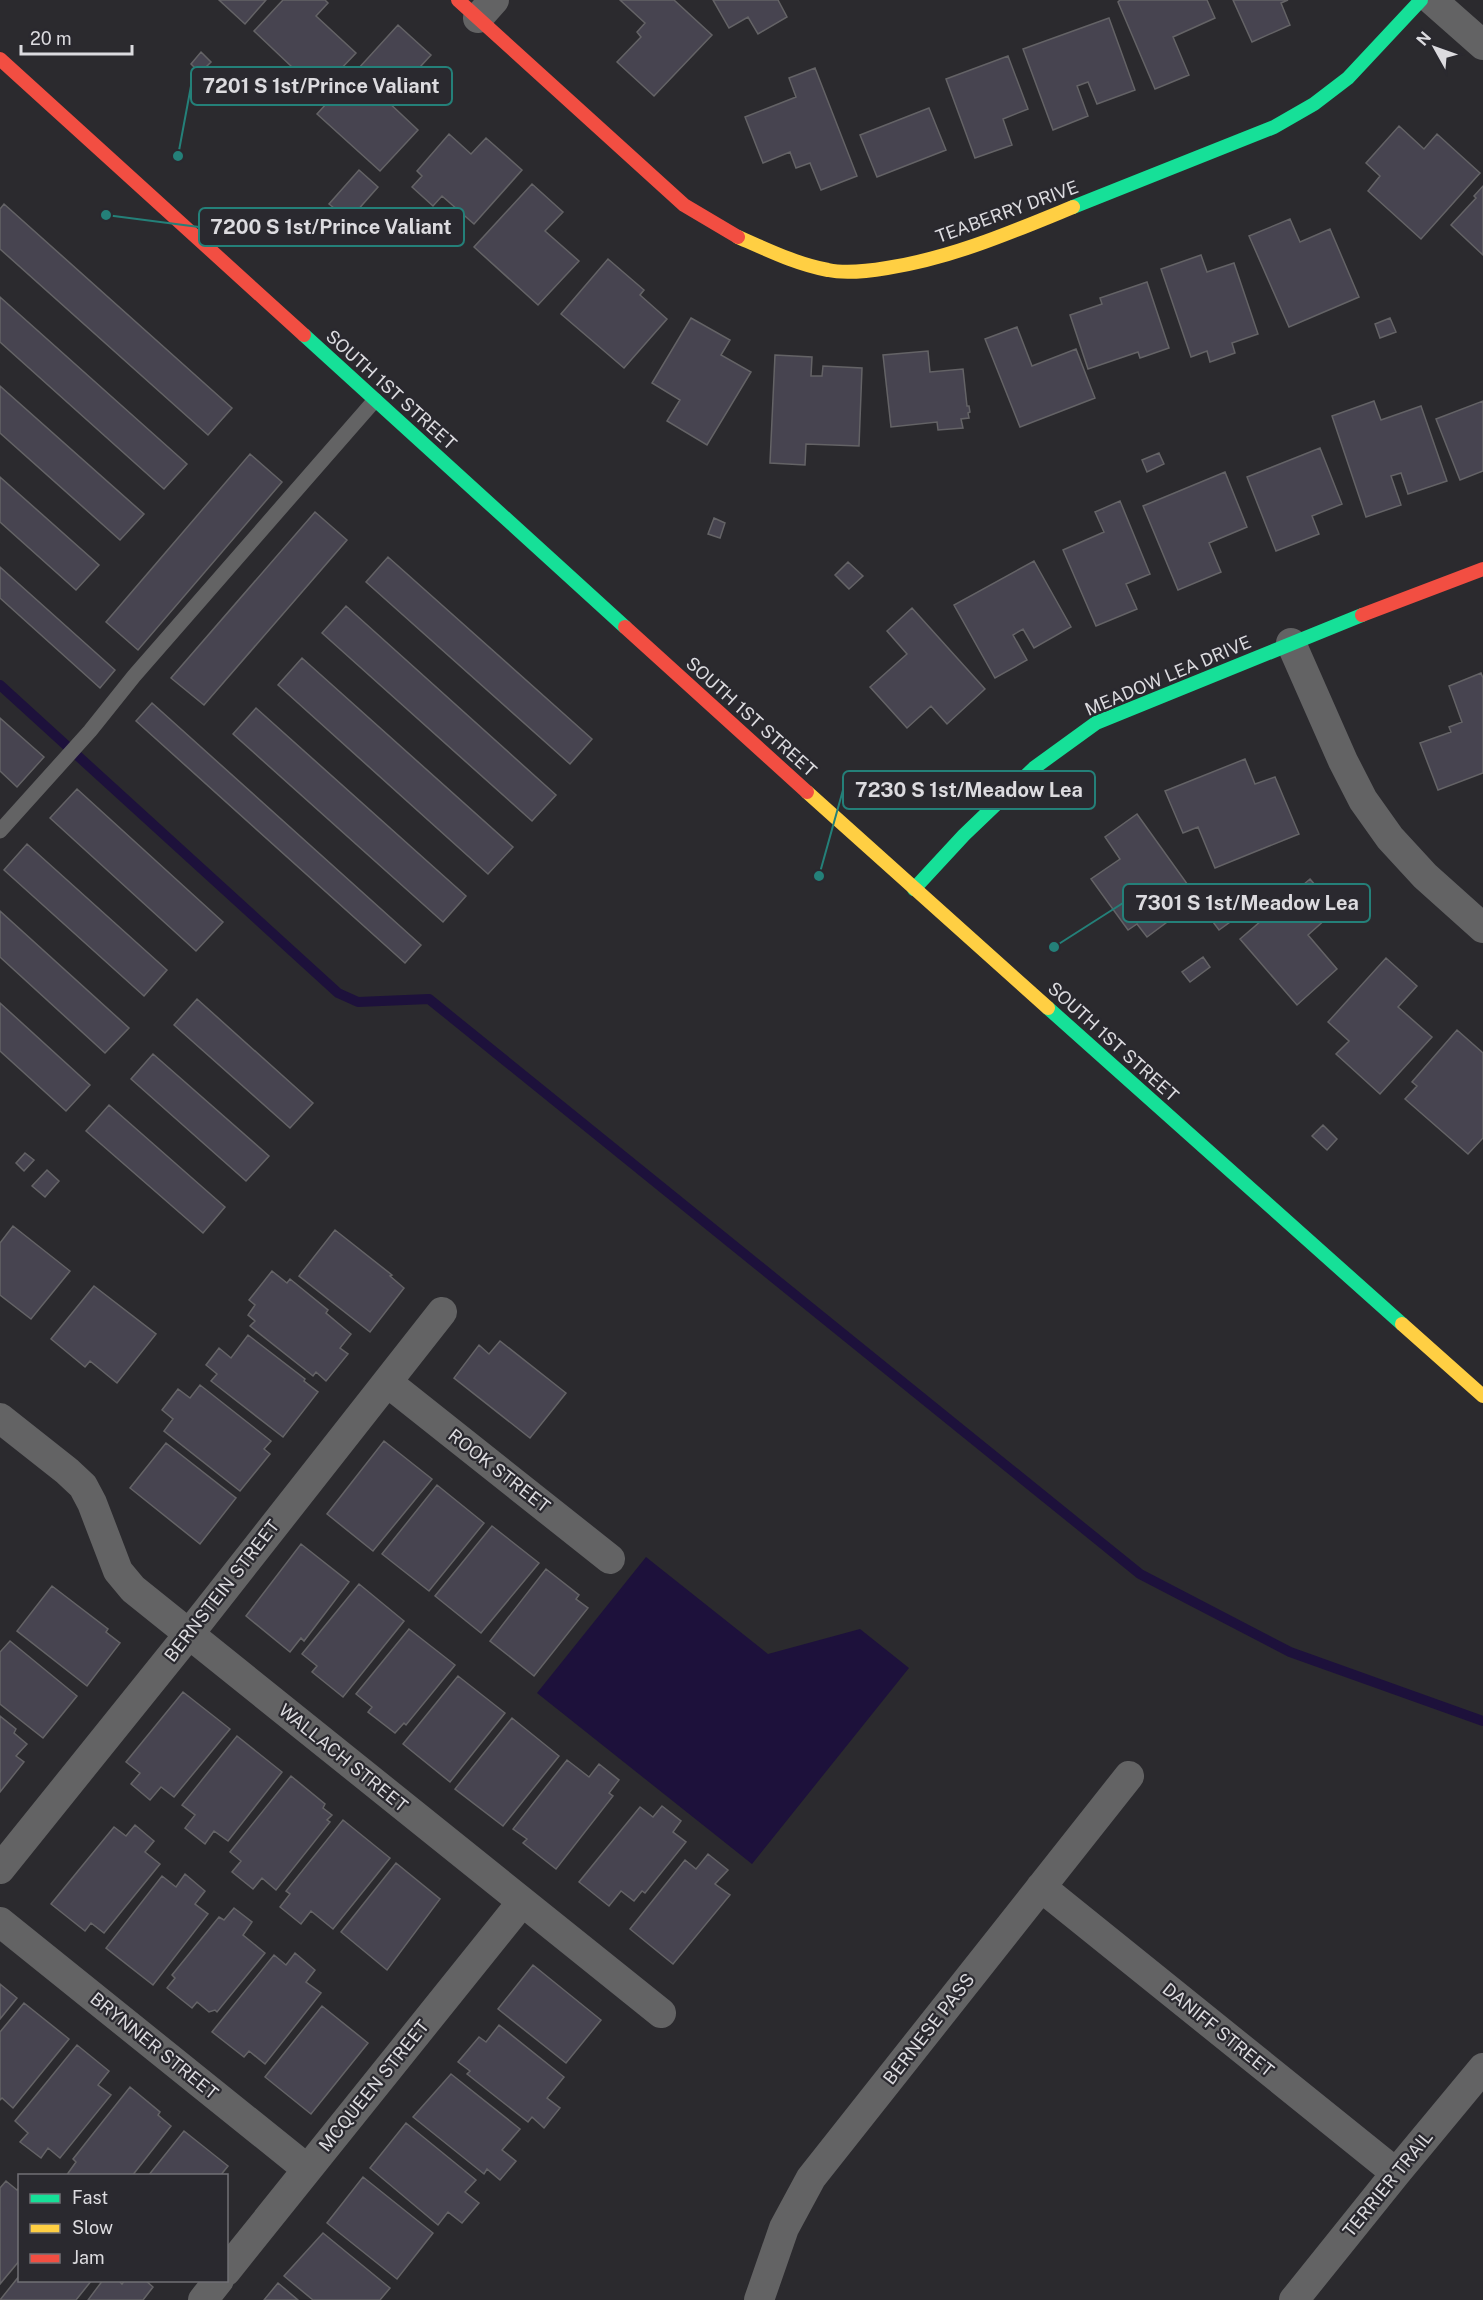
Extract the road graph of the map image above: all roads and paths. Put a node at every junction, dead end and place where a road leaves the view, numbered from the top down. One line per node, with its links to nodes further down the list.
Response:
1 (1421, 0): 3 (main road, TEABERRY DRIVE)
2 (1432, 0): 4 (street)
3 (476, 6)
4 (1483, 45)
5 (0, 59): 6 (main road, SOUTH 1ST STREET)
6 (375, 400): 9 (lane); 10 (main road, SOUTH 1ST STREET)
7 (1483, 569): 8 (main road, MEADOW LEA DRIVE)
8 (1291, 643): 10 (main road, MEADOW LEA DRIVE); 11 (street)
9 (0, 831)
10 (914, 889): 14 (main road, SOUTH 1ST STREET)
11 (1483, 928)
12 (442, 1312): 13 (street, BERNSTEIN STREET)
13 (387, 1382): 16 (street, ROOK STREET); 17 (street, BERNSTEIN STREET)
14 (1483, 1396)
15 (0, 1418): 17 (street, WALLACH STREET)
16 (610, 1559)
17 (189, 1634): 19 (street, BERNSTEIN STREET); 21 (street, WALLACH STREET)
18 (1129, 1776): 20 (street, BERNESE PASS)
19 (0, 1869)
20 (1041, 1887): 26 (street, DANIFF STREET); 30 (street, BERNESE PASS)
21 (522, 1902): 23 (street, WALLACH STREET); 25 (street, MCQUEEN STREET)
22 (0, 1922): 25 (street, BRYNNER STREET)
23 (661, 2013)
24 (1483, 2068): 26 (street, TERRIER TRAIL)
25 (307, 2169): 27 (street, MCQUEEN STREET)
26 (1396, 2172): 31 (street, TERRIER TRAIL)
27 (228, 2268)
28 (217, 2282): 29 (street)
29 (203, 2300)
30 (759, 2300)
31 (1294, 2300)

